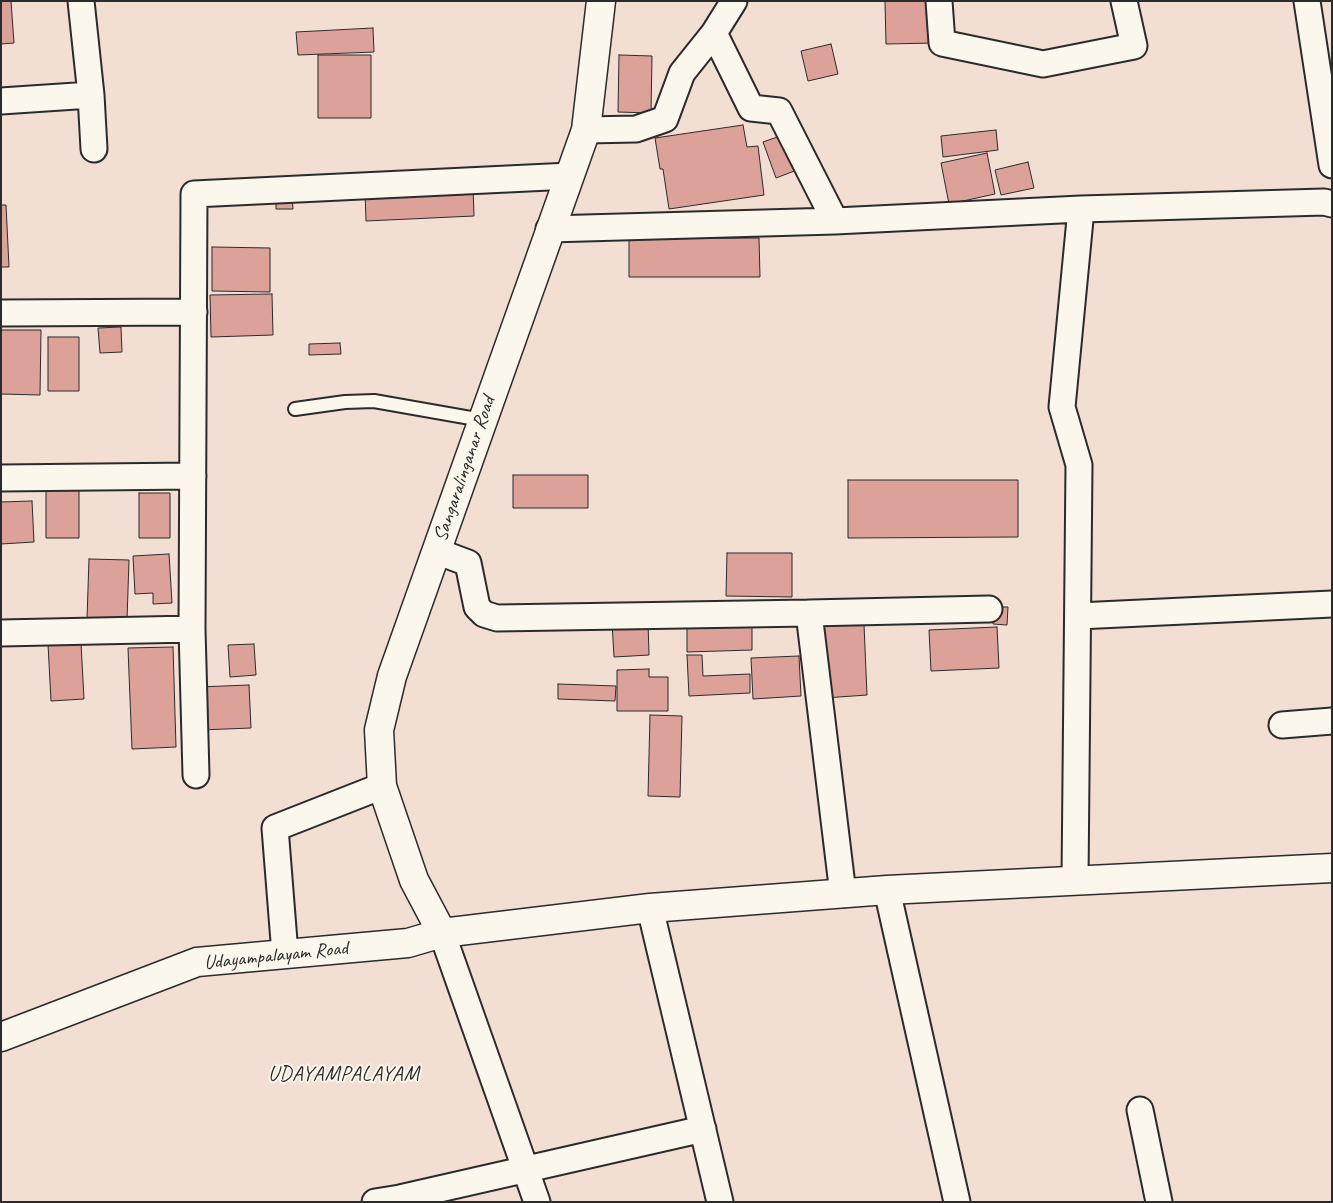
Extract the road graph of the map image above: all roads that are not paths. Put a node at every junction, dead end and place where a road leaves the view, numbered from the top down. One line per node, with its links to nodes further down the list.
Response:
1 (81, 1): 8 (street)
2 (601, 1): 10 (main road, Sangaralinganar Road)
3 (734, 1): 7 (street)
4 (939, 1): 5 (street)
5 (1124, 1)
6 (1307, 1): 12 (street)
7 (714, 33): 10 (street); 16 (street)
8 (91, 95): 9 (street); 11 (street)
9 (1, 101)
10 (586, 130): 13 (main road, Sangaralinganar Road)
11 (94, 149)
12 (1332, 165)
13 (570, 176): 17 (main road, Sangaralinganar Road); 19 (street)
14 (1332, 204): 15 (street)
15 (1081, 210): 16 (street); 28 (street)
16 (834, 221): 17 (street)
17 (549, 229): 21 (main road, Sangaralinganar Road)
18 (1, 312): 19 (street)
19 (194, 312): 22 (street)
20 (295, 409): 21 (lane)
21 (482, 420): 24 (main road, Sangaralinganar Road)
22 (193, 476): 23 (street); 29 (street)
23 (1, 478)
24 (436, 551): 27 (street); 34 (main road, Sangaralinganar Road)
25 (1332, 604): 28 (street)
26 (989, 609): 27 (street)
27 (809, 613): 38 (street)
28 (1078, 616): 36 (street)
29 (192, 629): 30 (street); 33 (street)
30 (1, 633)
31 (1332, 721): 32 (street)
32 (1282, 725)
33 (196, 775)
34 (382, 786): 40 (main road, Sangaralinganar Road); 41 (street)
35 (1332, 868): 36 (main road, Udayampalayam Road)
36 (1075, 880): 37 (main road, Udayampalayam Road)
37 (887, 890): 38 (main road, Udayampalayam Road); 49 (street)
38 (843, 894): 39 (main road, Udayampalayam Road)
39 (650, 908): 40 (main road, Udayampalayam Road); 44 (street)
40 (442, 933): 41 (main road, Udayampalayam Road); 45 (street)
41 (285, 954): 42 (main road, Udayampalayam Road)
42 (1, 1037)
43 (1140, 1110): 50 (street)
44 (703, 1130): 45 (street); 48 (street)
45 (526, 1169): 46 (street); 47 (street)
46 (375, 1202)
47 (537, 1202)
48 (720, 1202)
49 (958, 1202)
50 (1159, 1202)

